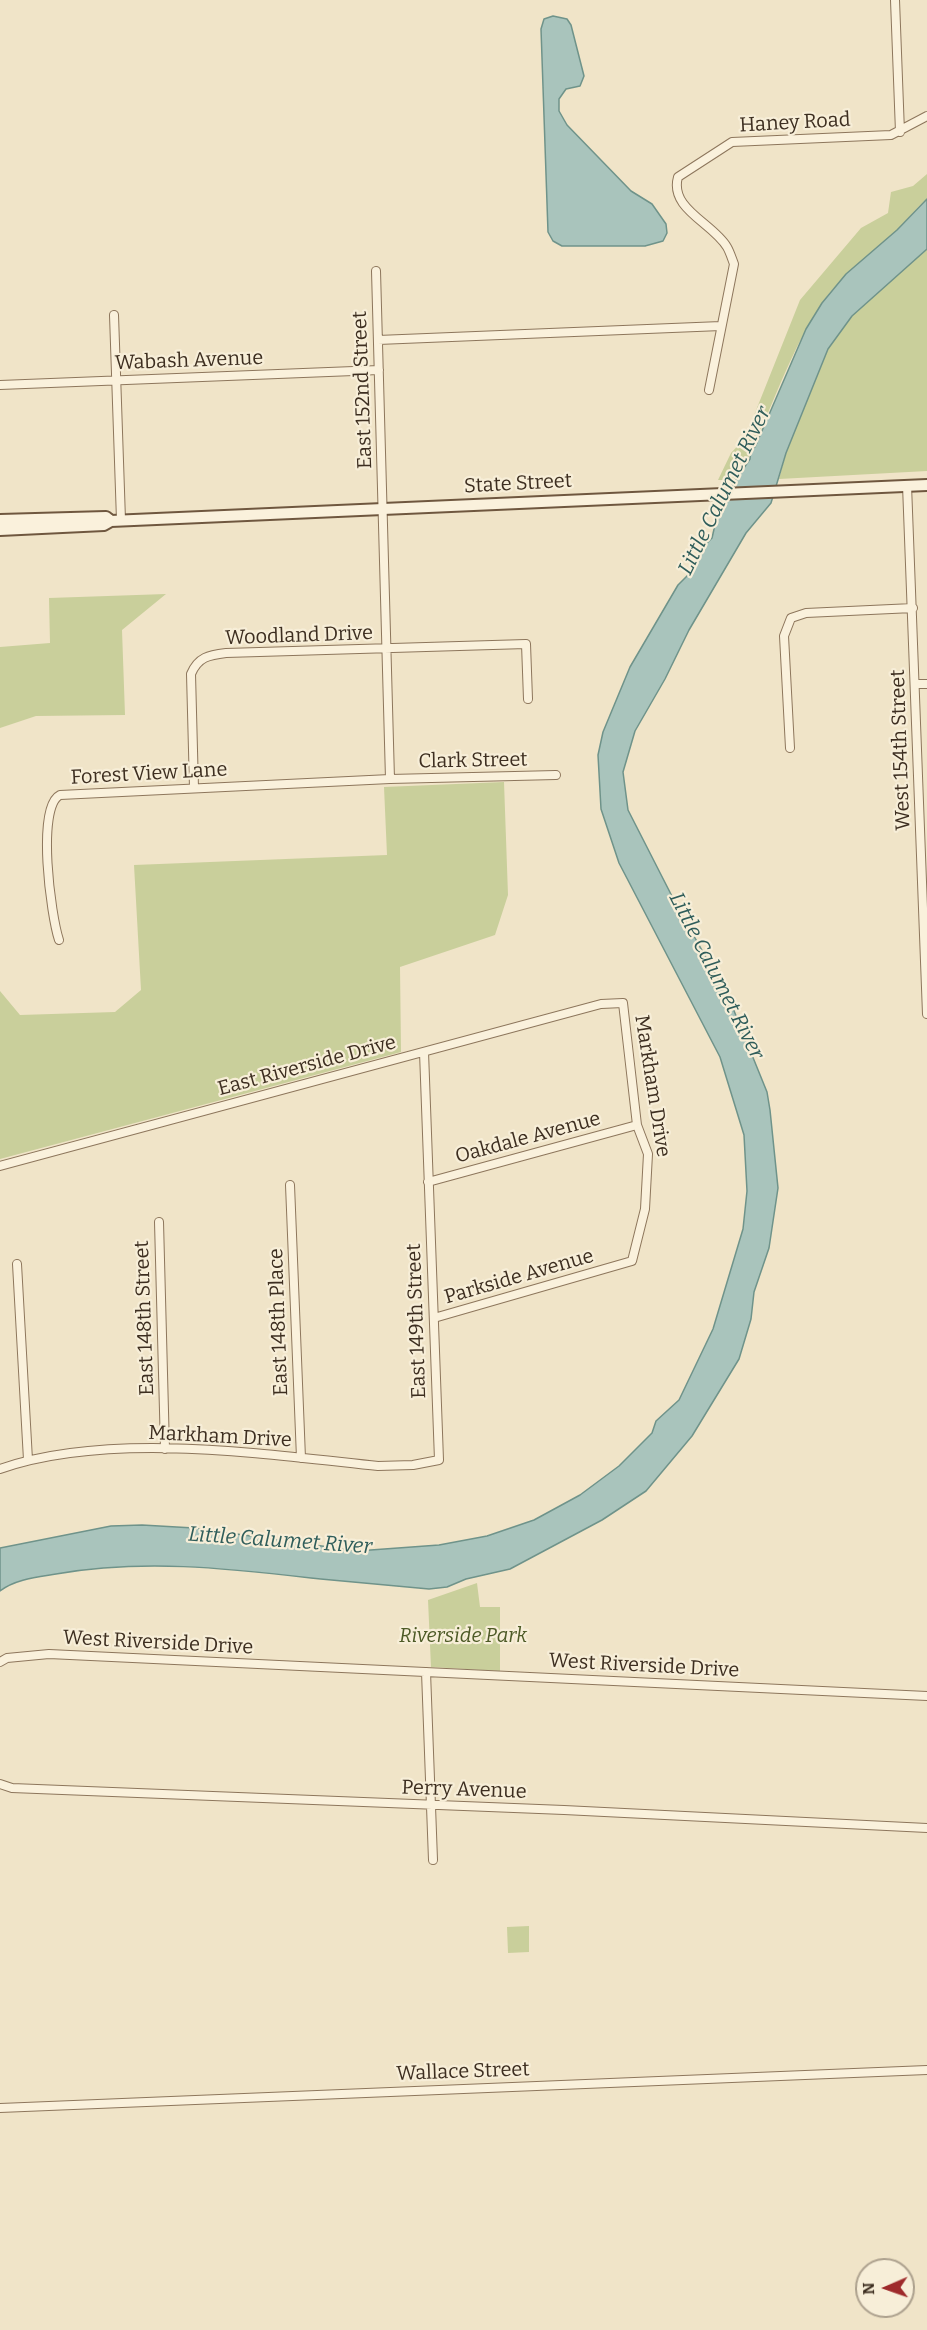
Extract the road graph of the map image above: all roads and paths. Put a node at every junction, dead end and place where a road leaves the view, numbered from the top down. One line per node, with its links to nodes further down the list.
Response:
1 (896, 0): 3 (street)
2 (927, 116): 3 (street, Haney Road)
3 (900, 132): 6 (street, Haney Road)
4 (376, 271): 7 (street, East 152nd Street)
5 (114, 315): 9 (street)
6 (722, 326): 7 (street); 11 (street)
7 (378, 340): 8 (street, East 152nd Street)
8 (379, 370): 9 (street, Wabash Avenue); 14 (street, East 152nd Street)
9 (116, 380): 10 (street, Wabash Avenue); 16 (street)
10 (0, 385)
11 (709, 390)
12 (907, 485): 13 (main road, State Street); 14 (main road, State Street); 18 (street, West 154th Street)
13 (927, 485)
14 (383, 508): 16 (main road, State Street); 19 (street, East 152nd Street)
15 (0, 520): 16 (main road, State Street)
16 (116, 520): 17 (main road, State Street)
17 (0, 530)
18 (913, 608): 20 (street, West 154th Street); 23 (street)
19 (387, 650): 22 (street, Woodland Drive); 25 (street, East 152nd Street); 26 (street, Woodland Drive)
20 (915, 684): 21 (street); 28 (street, West 154th Street)
21 (927, 684)
22 (528, 699)
23 (790, 748)
24 (556, 775): 25 (street, Clark Street)
25 (390, 779): 26 (street, Forest View Lane)
26 (194, 788): 27 (street, Forest View Lane)
27 (59, 940)
28 (926, 954): 30 (street, West 154th Street)
29 (623, 1002): 31 (street, East Riverside Drive); 32 (street, Markham Drive)
30 (927, 1014)
31 (423, 1052): 33 (street, East Riverside Drive); 34 (street, East 149th Street)
32 (637, 1125): 34 (street, Oakdale Avenue); 38 (street, Markham Drive)
33 (0, 1166)
34 (429, 1182): 39 (street, East 149th Street)
35 (291, 1185): 41 (street, East 148th Place)
36 (159, 1222): 40 (street, East 148th Street)
37 (17, 1264): 42 (street)
38 (613, 1268): 39 (street, Parkside Avenue)
39 (434, 1318): 43 (street, East 149th Street)
40 (165, 1449): 41 (street, Markham Drive); 42 (street, Markham Drive)
41 (301, 1458): 43 (street, Markham Drive)
42 (28, 1460): 44 (street, Markham Drive)
43 (439, 1460)
44 (0, 1469)
45 (0, 1662): 46 (street, West Riverside Drive)
46 (426, 1672): 47 (street, West Riverside Drive); 49 (street)
47 (927, 1696)
48 (0, 1784): 49 (street, Perry Avenue)
49 (431, 1805): 50 (street, Perry Avenue); 51 (street)
50 (927, 1828)
51 (433, 1860)
52 (927, 2070): 53 (street, Wallace Street)
53 (0, 2108)

